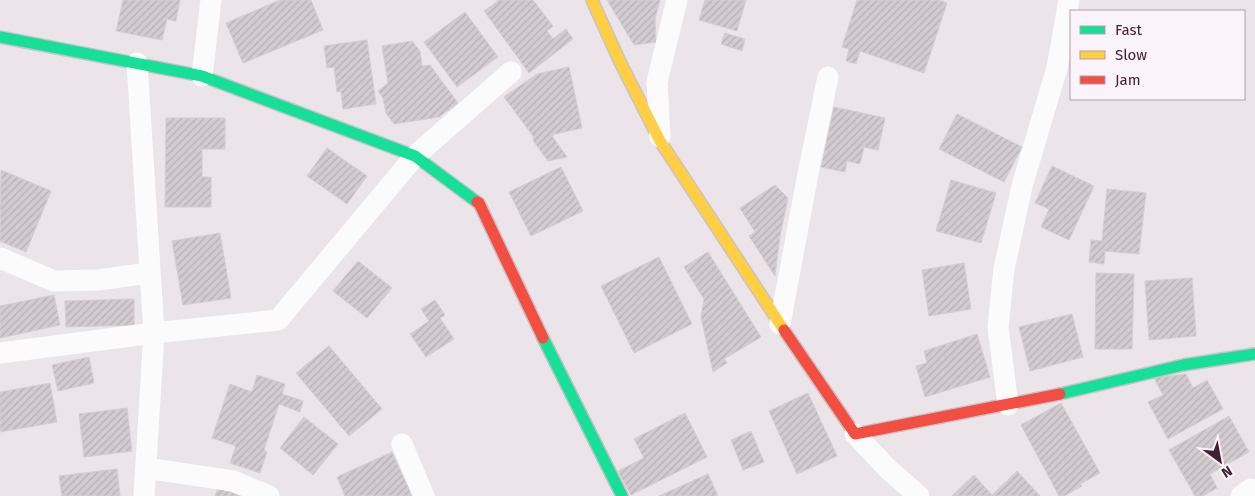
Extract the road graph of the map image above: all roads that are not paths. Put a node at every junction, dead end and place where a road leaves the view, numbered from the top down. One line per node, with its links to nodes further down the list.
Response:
1 (211, 0): 8 (street)
2 (592, 0): 10 (street)
3 (678, 0): 10 (street)
4 (1069, 0): 18 (street)
5 (0, 37): 6 (street)
6 (137, 63): 8 (street); 13 (street)
7 (511, 72): 11 (street)
8 (202, 76): 11 (street)
9 (828, 77): 14 (street)
10 (660, 141): 14 (street)
11 (416, 156): 15 (street); 25 (street)
12 (0, 258): 13 (street)
13 (149, 273): 15 (street)
14 (780, 324): 19 (street)
15 (154, 333): 16 (street); 21 (street)
16 (0, 353)
17 (1255, 354): 18 (street)
18 (1008, 405): 19 (street)
19 (855, 434): 26 (street)
20 (402, 444): 24 (street)
21 (146, 468): 22 (street); 23 (street)
22 (144, 496)
23 (269, 496)
24 (424, 496)
25 (622, 496)
26 (919, 496)

